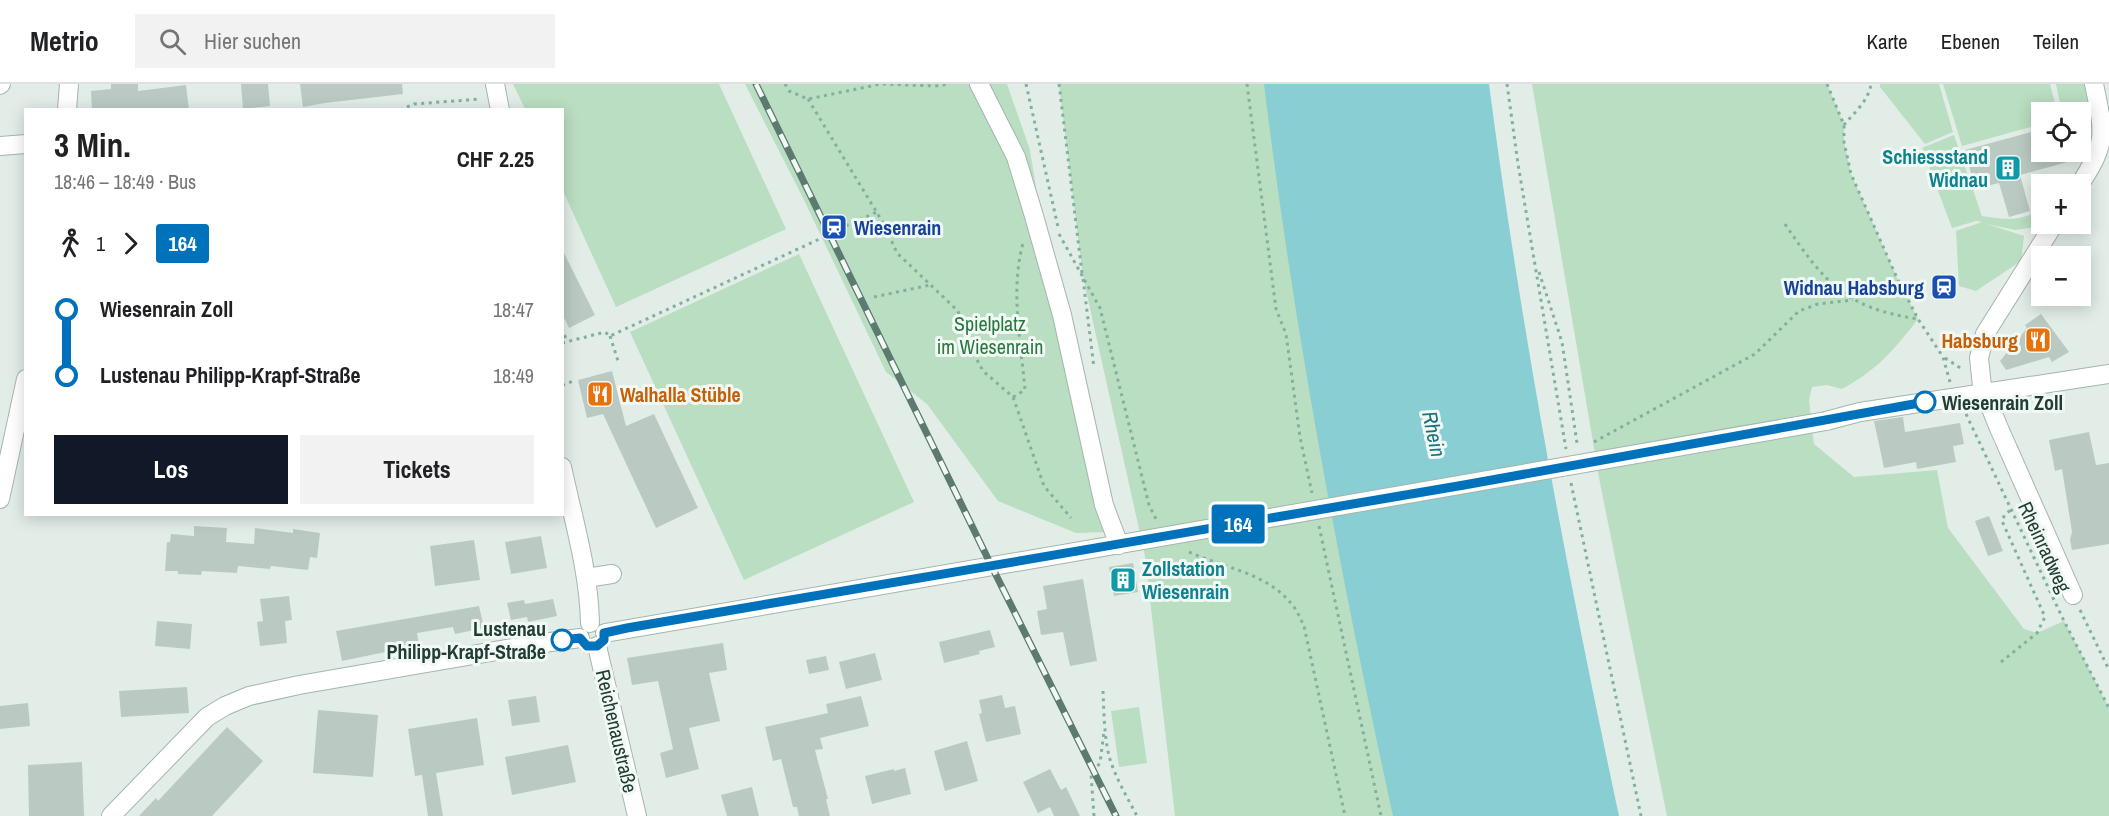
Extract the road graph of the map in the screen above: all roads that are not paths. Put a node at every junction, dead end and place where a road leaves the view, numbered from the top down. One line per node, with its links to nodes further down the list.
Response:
1 (69, 84): 4 (street)
2 (979, 84): 15 (street)
3 (2094, 84): 7 (street)
4 (66, 108)
5 (24, 144): 6 (street)
6 (0, 146)
7 (2086, 174)
8 (2048, 234): 11 (street)
9 (2109, 374): 11 (street)
10 (24, 388): 13 (street)
11 (1986, 394): 15 (street, bridge); 18 (street)
12 (564, 476): 17 (street, Reichenaustraße)
13 (0, 499)
14 (1112, 502): 15 (street)
15 (1119, 544): 19 (street)
16 (612, 574): 17 (street)
17 (586, 578): 19 (street, Reichenaustraße)
18 (2073, 595)
19 (593, 635): 20 (street); 21 (street, Reichenaustraße)
20 (111, 816)
21 (637, 816)

